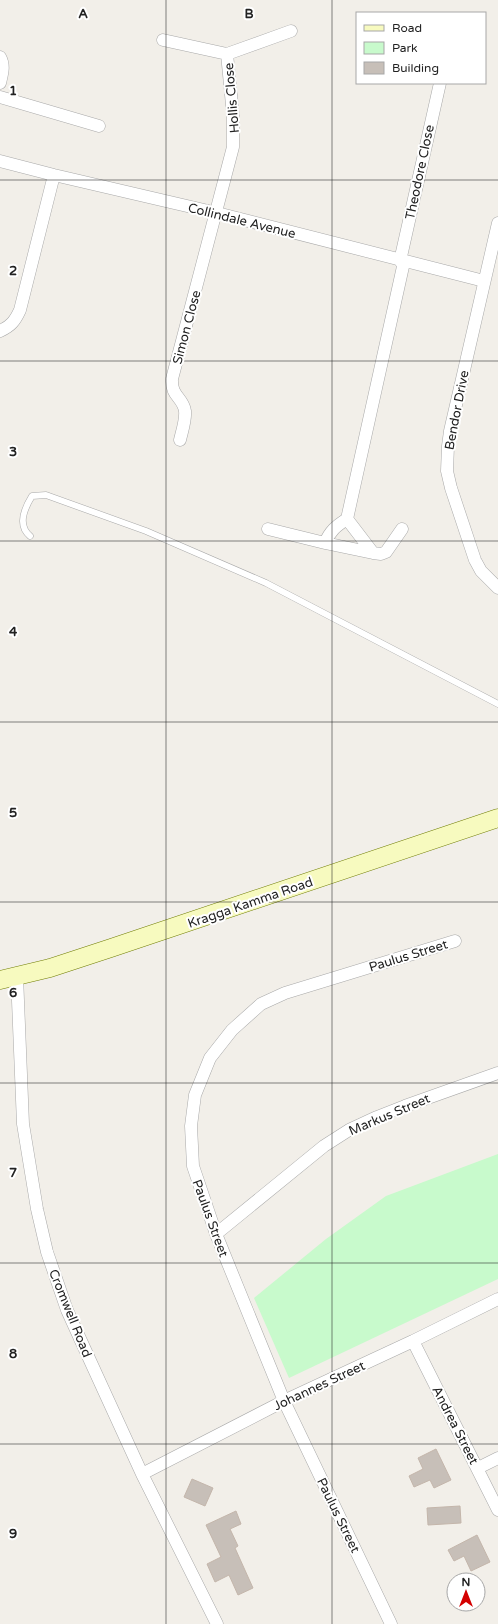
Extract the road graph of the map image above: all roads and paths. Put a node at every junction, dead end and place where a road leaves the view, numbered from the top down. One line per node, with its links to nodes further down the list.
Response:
1 (291, 31): 3 (street, Hollis Close)
2 (163, 40): 3 (street, Hollis Close)
3 (227, 54): 11 (street, Hollis Close)
4 (0, 57): 5 (street)
5 (0, 83)
6 (440, 84): 13 (street, Theodore Close)
7 (0, 97): 8 (street)
8 (99, 126)
9 (0, 161): 10 (street, Collindale Avenue)
10 (54, 175): 11 (street, Collindale Avenue); 15 (street)
11 (217, 213): 13 (street, Collindale Avenue); 16 (street, Simon Close)
12 (498, 223): 14 (street, Bendor Drive)
13 (402, 261): 14 (street, Collindale Avenue); 17 (street, Theodore Close)
14 (484, 281): 23 (street, Bendor Drive)
15 (0, 331)
16 (180, 440)
17 (347, 519): 21 (street); 22 (street)
18 (268, 529): 21 (street)
19 (402, 529): 22 (street)
20 (30, 536): 24 (lane)
21 (325, 543): 22 (street)
22 (373, 553)
23 (498, 588)
24 (498, 704)
25 (498, 818): 27 (main road, Kragga Kamma Road)
26 (455, 941): 29 (street, Paulus Street)
27 (8, 978): 35 (street, Cromwell Road)
28 (498, 1073): 29 (street, Markus Street)
29 (216, 1234): 32 (street, Paulus Street)
30 (498, 1299): 31 (street, Johannes Street)
31 (413, 1341): 32 (street, Johannes Street); 34 (street, Andrea Street)
32 (284, 1401): 35 (street, Johannes Street); 38 (street, Paulus Street)
33 (498, 1458): 34 (street)
34 (478, 1468): 36 (street, Andrea Street)
35 (142, 1474): 37 (street, Cromwell Road)
36 (498, 1510)
37 (216, 1624)
38 (391, 1624)

